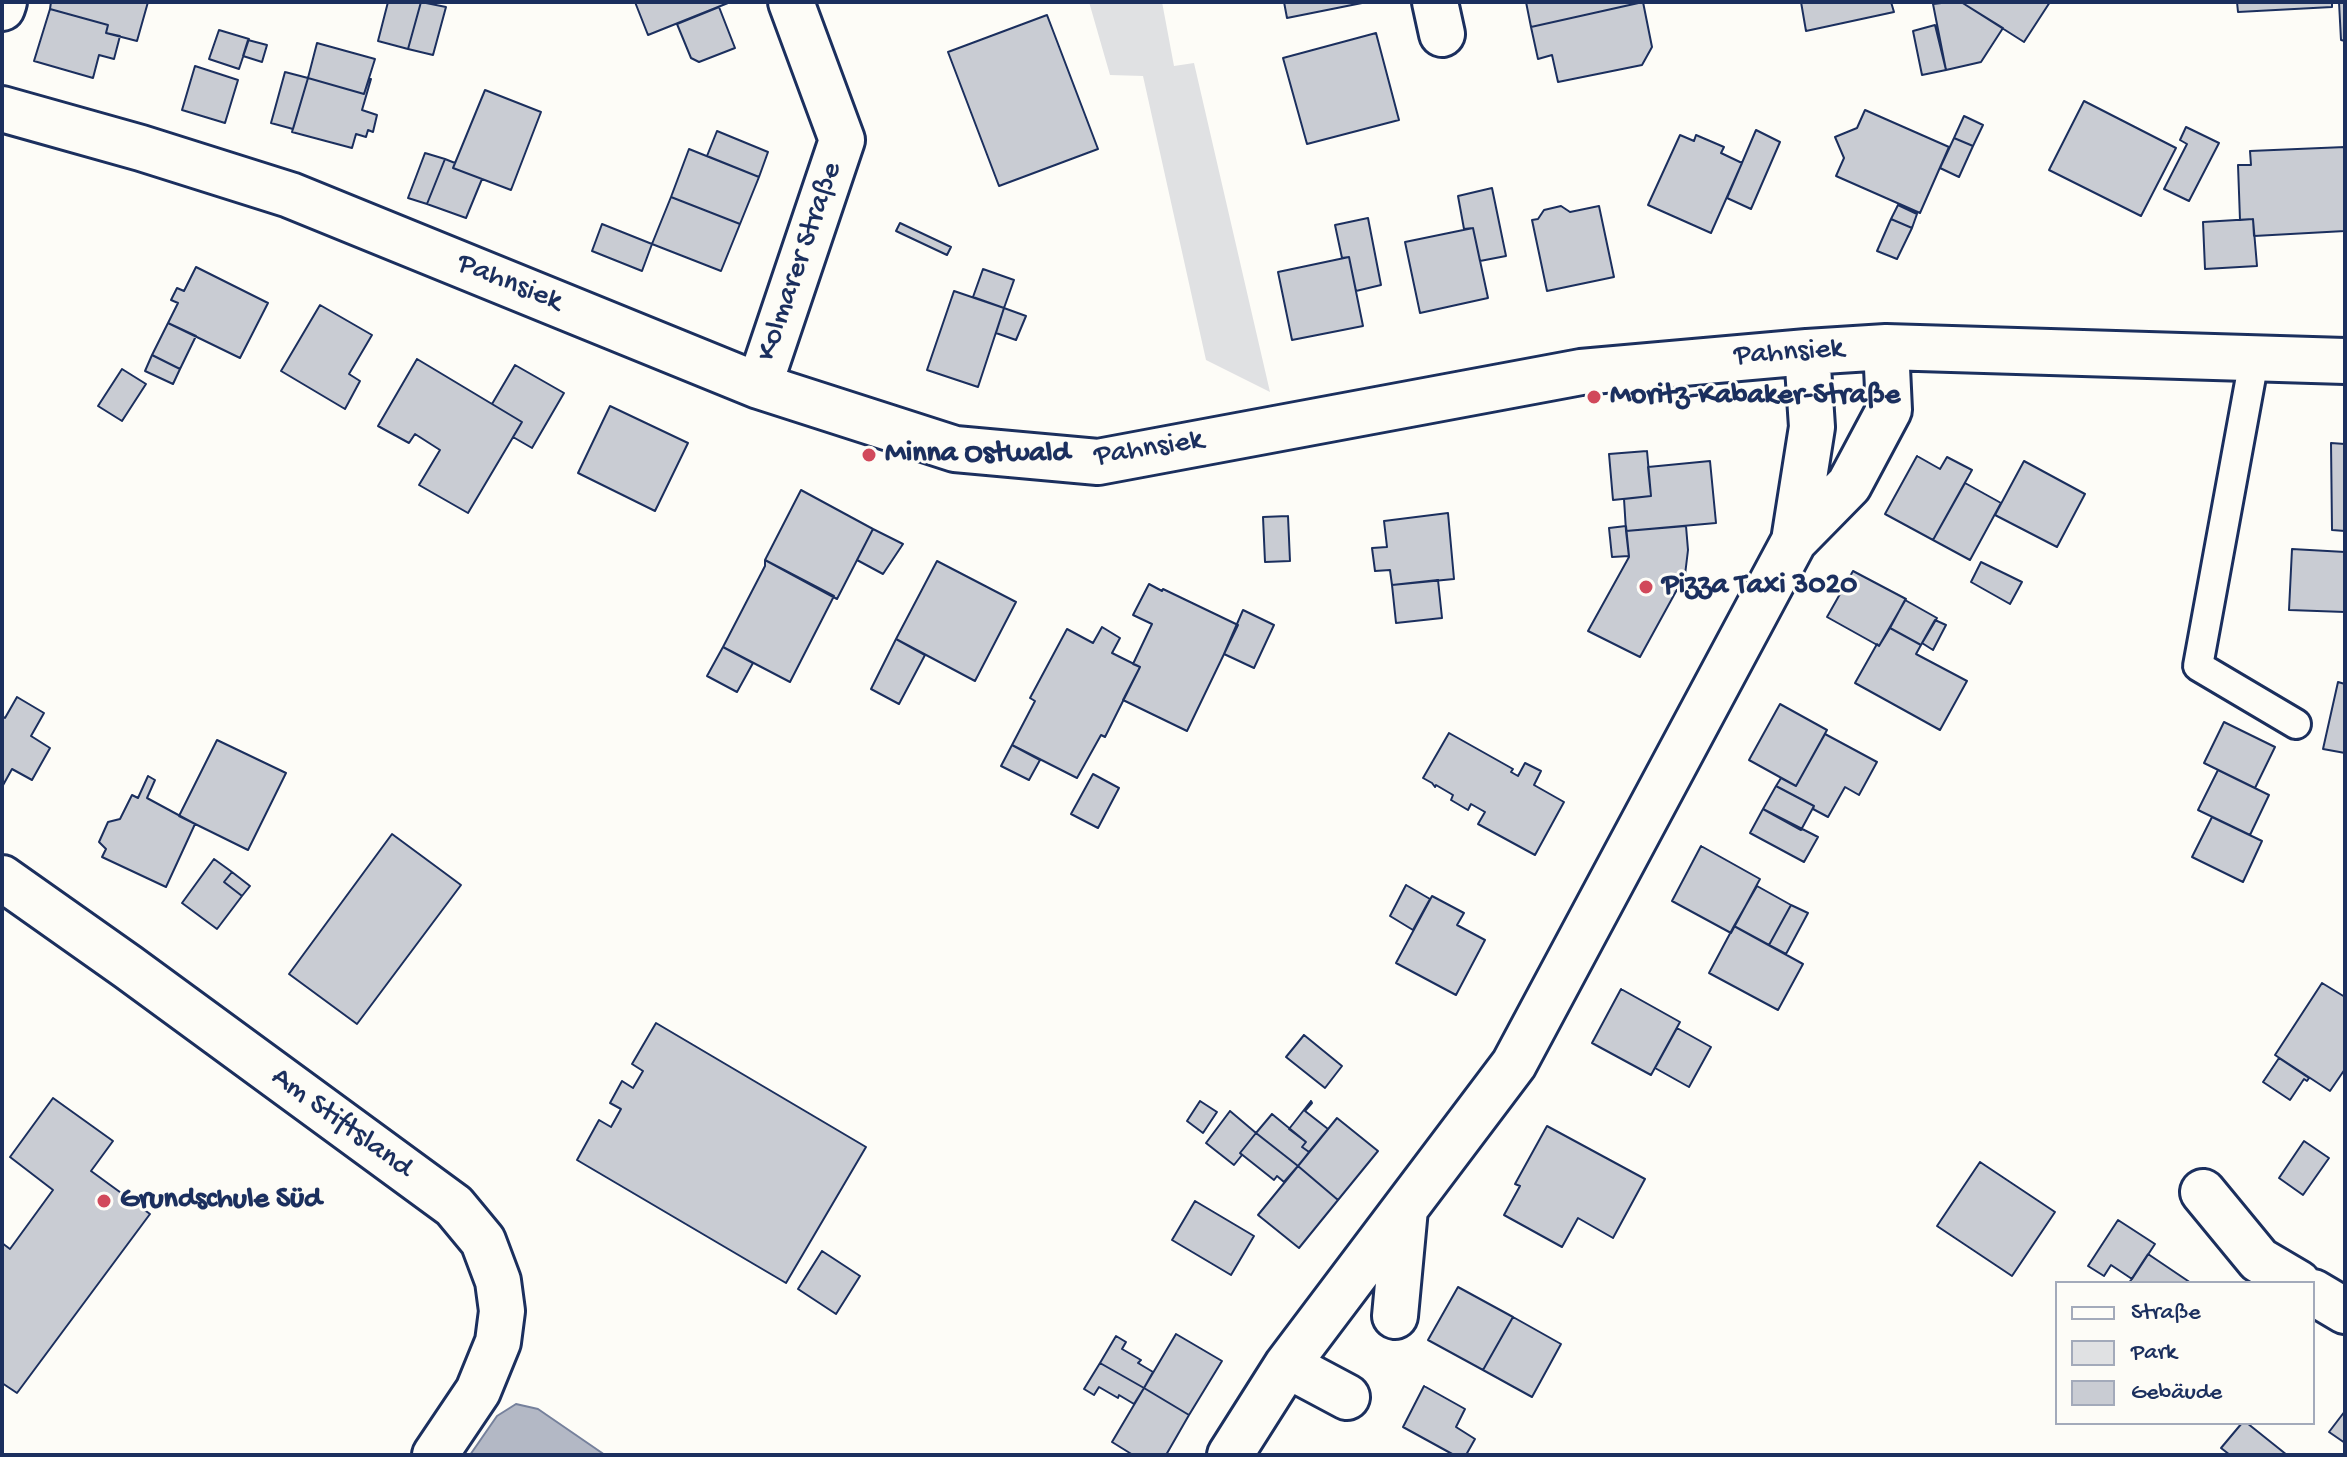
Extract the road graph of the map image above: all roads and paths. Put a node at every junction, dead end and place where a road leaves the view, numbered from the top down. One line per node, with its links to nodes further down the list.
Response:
1 (4, 2): 3 (street)
2 (791, 2): 9 (street, Kolmarer Straße)
3 (2, 8)
4 (2, 109): 9 (street, Pahnsiek)
5 (1886, 347): 6 (street, Pahnsiek); 7 (street, Pahnsiek); 10 (street)
6 (1807, 352): 9 (street, Pahnsiek); 10 (street)
7 (2254, 360): 8 (street, Pahnsiek); 11 (lane)
8 (2345, 361)
9 (759, 386)
10 (1794, 541): 14 (street)
11 (2296, 724)
12 (2, 878): 21 (street, Am Stiftsland)
13 (2203, 1192): 15 (street)
14 (1405, 1209): 18 (street); 19 (street)
15 (2295, 1281)
16 (2315, 1293): 17 (street)
17 (2345, 1311)
18 (1395, 1316)
19 (1287, 1365): 20 (street); 22 (street)
20 (1347, 1397)
21 (435, 1455)
22 (1230, 1455)

